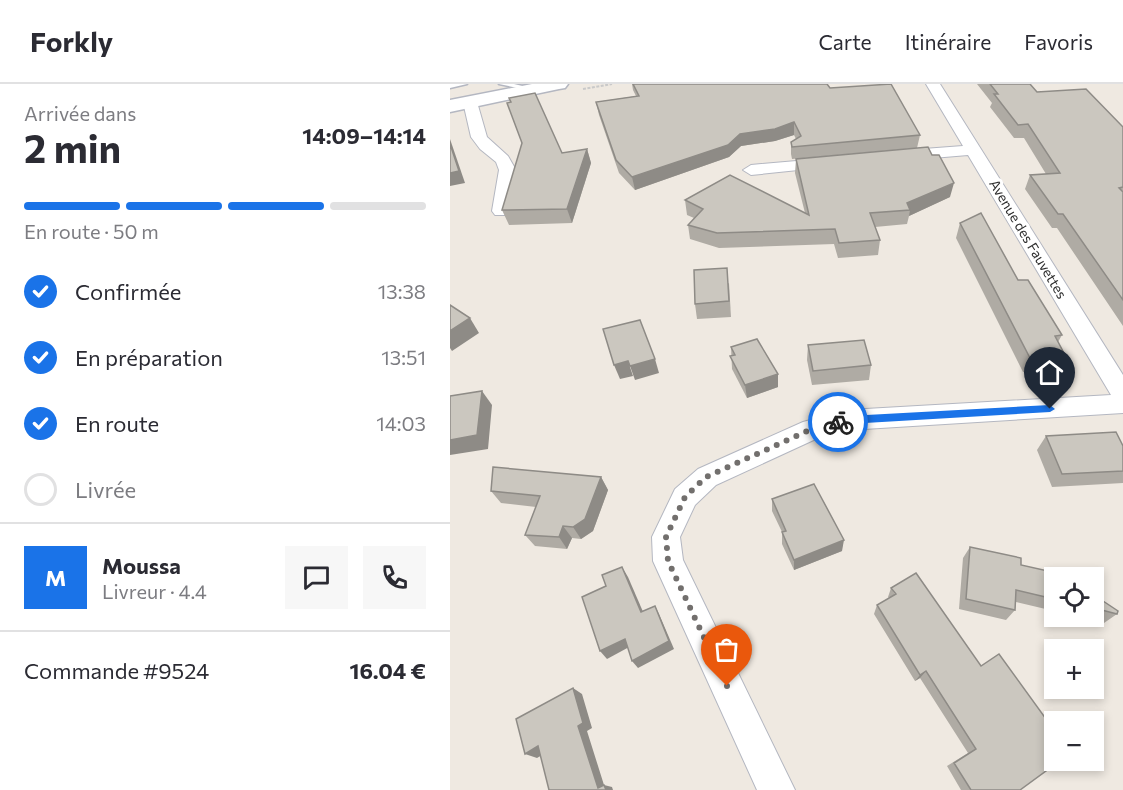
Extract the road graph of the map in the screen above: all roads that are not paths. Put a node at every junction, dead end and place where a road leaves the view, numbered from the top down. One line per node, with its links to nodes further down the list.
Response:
1 (464, 84): 5 (lane)
2 (559, 84): 6 (main road)
3 (575, 84): 6 (main road)
4 (933, 84): 9 (street, Avenue des Fauvettes)
5 (450, 86)
6 (502, 90): 7 (main road)
7 (470, 102): 8 (main road); 13 (street)
8 (450, 106)
9 (975, 150): 10 (street); 14 (street, Avenue des Fauvettes)
10 (883, 158)
11 (847, 161): 12 (street)
12 (752, 170)
13 (501, 211)
14 (1123, 395)
15 (1123, 405): 16 (street)
16 (776, 790)

